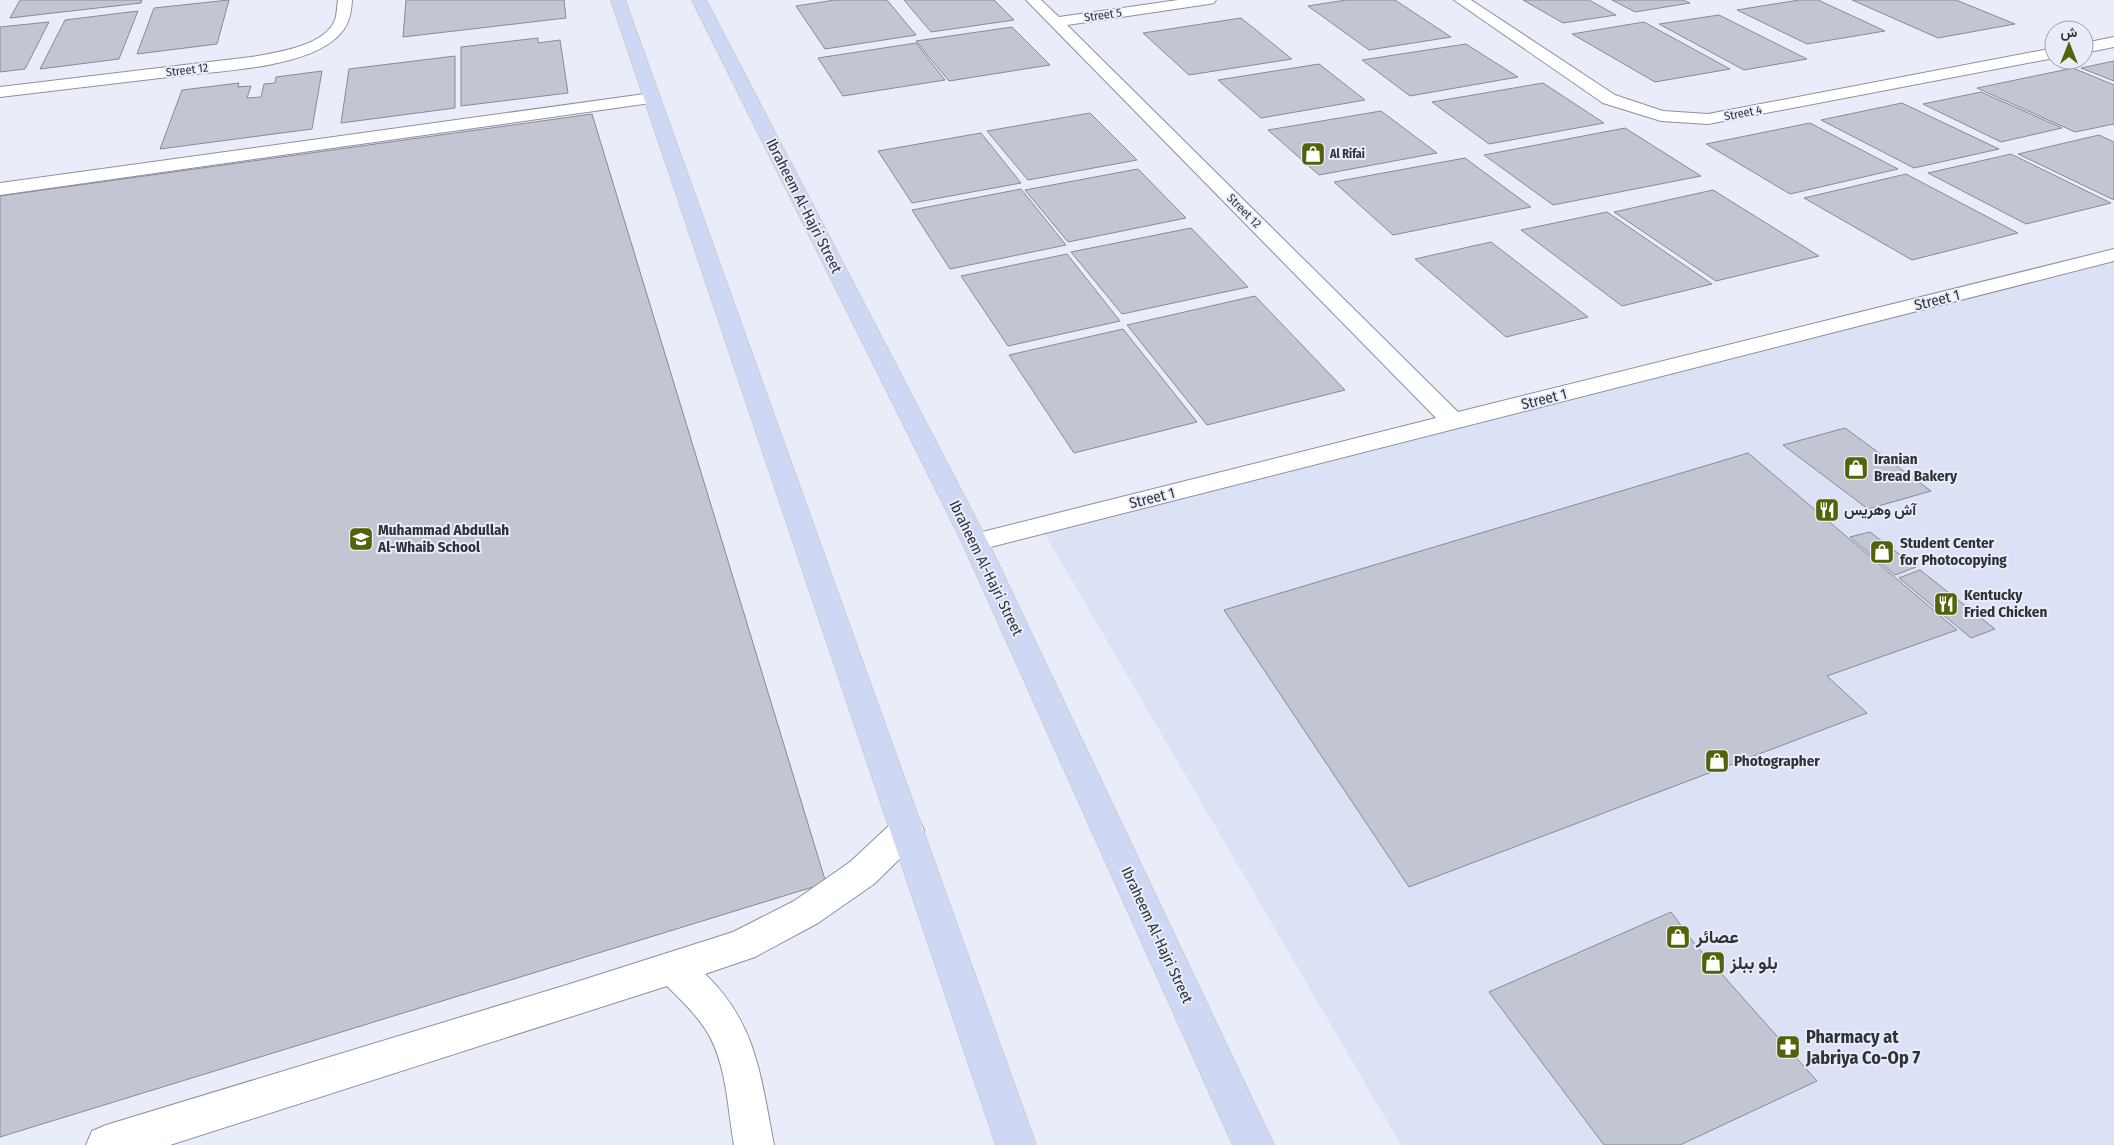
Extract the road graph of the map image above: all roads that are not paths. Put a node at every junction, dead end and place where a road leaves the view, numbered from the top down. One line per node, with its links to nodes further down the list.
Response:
1 (345, 0): 11 (street, Street 12)
2 (618, 0): 12 (main road)
3 (699, 0): 16 (main road, Ibraheem Al-Hajri Street)
4 (1034, 0): 7 (street, Street 12)
5 (1209, 0): 7 (street, Street 5)
6 (1461, 0): 10 (street, Street 4)
7 (1056, 22): 15 (street, Street 12)
8 (2114, 42): 9 (street)
9 (2094, 46)
10 (2044, 55)
11 (0, 92)
12 (652, 98): 13 (street); 17 (main road)
13 (0, 189)
14 (2114, 255): 15 (street, Street 1)
15 (1454, 422): 16 (street, Street 1)
16 (974, 542): 22 (main road, Ibraheem Al-Hajri Street)
17 (907, 830): 18 (street); 21 (main road)
18 (673, 968): 19 (street); 20 (street)
19 (106, 1145)
20 (754, 1145)
21 (1016, 1145)
22 (1254, 1145)

